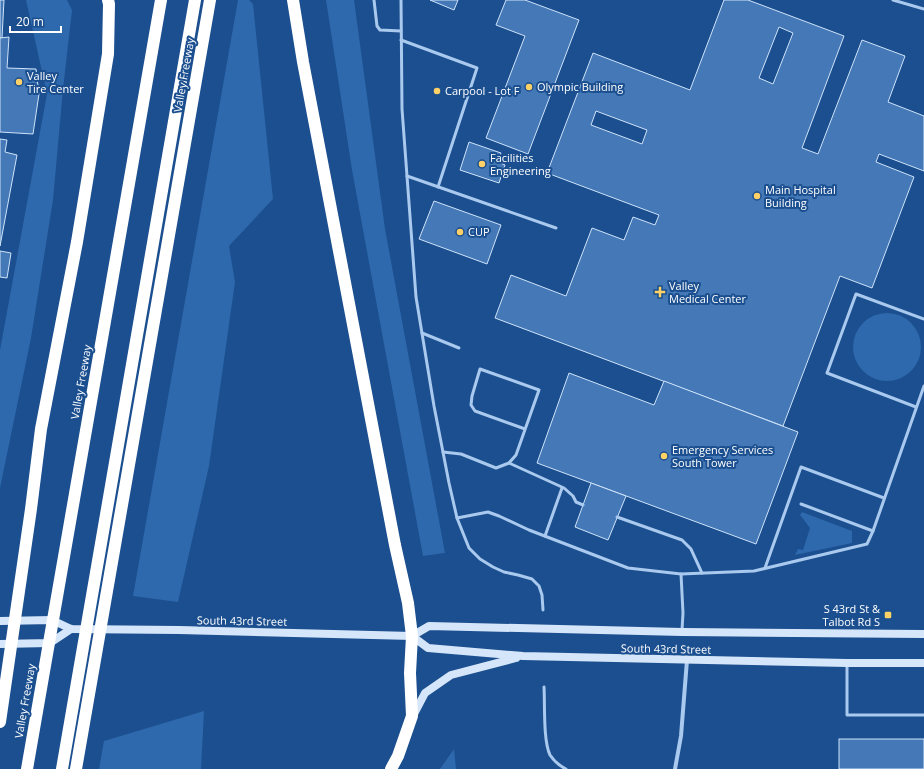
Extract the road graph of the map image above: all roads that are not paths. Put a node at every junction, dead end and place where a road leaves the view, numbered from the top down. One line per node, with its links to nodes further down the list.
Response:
1 (108, 0): 48 (highway)
2 (161, 0): 49 (highway, Valley Freeway)
3 (195, 0): 50 (highway)
4 (210, 0): 51 (highway, Valley Freeway)
5 (293, 0): 39 (highway)
6 (374, 0): 10 (lane)
7 (401, 0): 10 (lane)
8 (893, 0): 9 (lane)
9 (924, 9)
10 (401, 31): 11 (lane)
11 (401, 40): 12 (lane); 13 (lane)
12 (407, 176): 13 (lane); 16 (lane)
13 (438, 187): 14 (lane)
14 (556, 228)
15 (924, 319): 19 (lane)
16 (422, 333): 17 (lane); 21 (lane)
17 (459, 348)
18 (924, 386): 19 (lane)
19 (916, 407): 24 (lane)
20 (525, 429): 20 (lane); 22 (lane)
21 (443, 452): 22 (lane); 28 (lane)
22 (509, 463): 23 (lane)
23 (562, 488): 26 (lane); 30 (lane)
24 (884, 498): 29 (lane); 31 (lane)
25 (801, 504): 29 (lane)
26 (583, 505)
27 (617, 517): 32 (lane)
28 (458, 518): 30 (lane); 34 (lane)
29 (873, 531): 31 (lane)
30 (545, 536): 33 (lane)
31 (765, 568): 32 (lane)
32 (702, 573): 33 (lane)
33 (681, 574): 37 (lane)
34 (543, 610)
35 (0, 621): 36 (main road, South 43rd Street)
36 (71, 629): 39 (main road, South 43rd Street); 40 (main road)
37 (682, 632): 38 (main road, South 43rd Street); 39 (main road, South 43rd Street)
38 (924, 634)
39 (412, 636): 41 (main road, South 43rd Street); 47 (highway)
40 (0, 644)
41 (523, 656): 42 (main road, South 43rd Street); 47 (main road)
42 (687, 660): 43 (main road, South 43rd Street); 54 (street)
43 (847, 663): 44 (main road, South 43rd Street); 46 (lane)
44 (924, 663)
45 (544, 687): 53 (lane)
46 (924, 715)
47 (412, 716): 52 (highway)
48 (0, 722)
49 (27, 769)
50 (62, 769)
51 (76, 769)
52 (391, 769)
53 (566, 769)
54 (675, 769)

